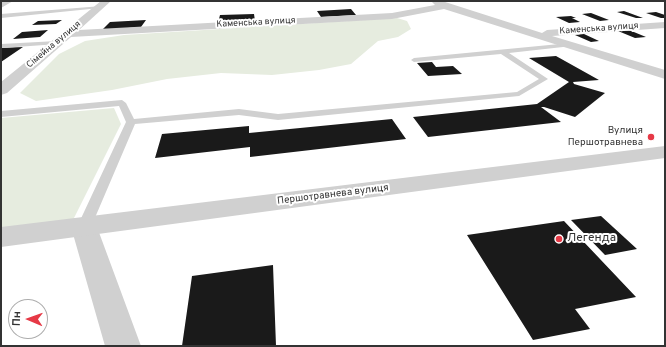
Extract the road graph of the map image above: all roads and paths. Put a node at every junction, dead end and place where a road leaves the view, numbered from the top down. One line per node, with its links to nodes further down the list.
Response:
1 (9, 1): 4 (street)
2 (440, 3): 7 (street, Каменська вулиця); 8 (street)
3 (103, 4): 5 (lane); 7 (street, Сімейна вулиця)
4 (1, 5)
5 (1, 16)
6 (665, 25): 8 (street, Каменська вулиця)
7 (67, 34): 9 (street, Сімейна вулиця)
8 (533, 34): 10 (street)
9 (57, 43): 11 (lane); 15 (street, Сімейна вулиця)
10 (570, 45): 12 (lane); 14 (street)
11 (1, 46)
12 (503, 52): 13 (lane); 17 (lane)
13 (414, 60)
14 (665, 75)
15 (1, 90)
16 (1, 114): 17 (lane)
17 (131, 122): 19 (lane)
18 (665, 152): 19 (street, Першотравнева вулиця)
19 (84, 227): 20 (street, Першотравнева вулиця); 21 (street)
20 (1, 237)
21 (123, 346)

